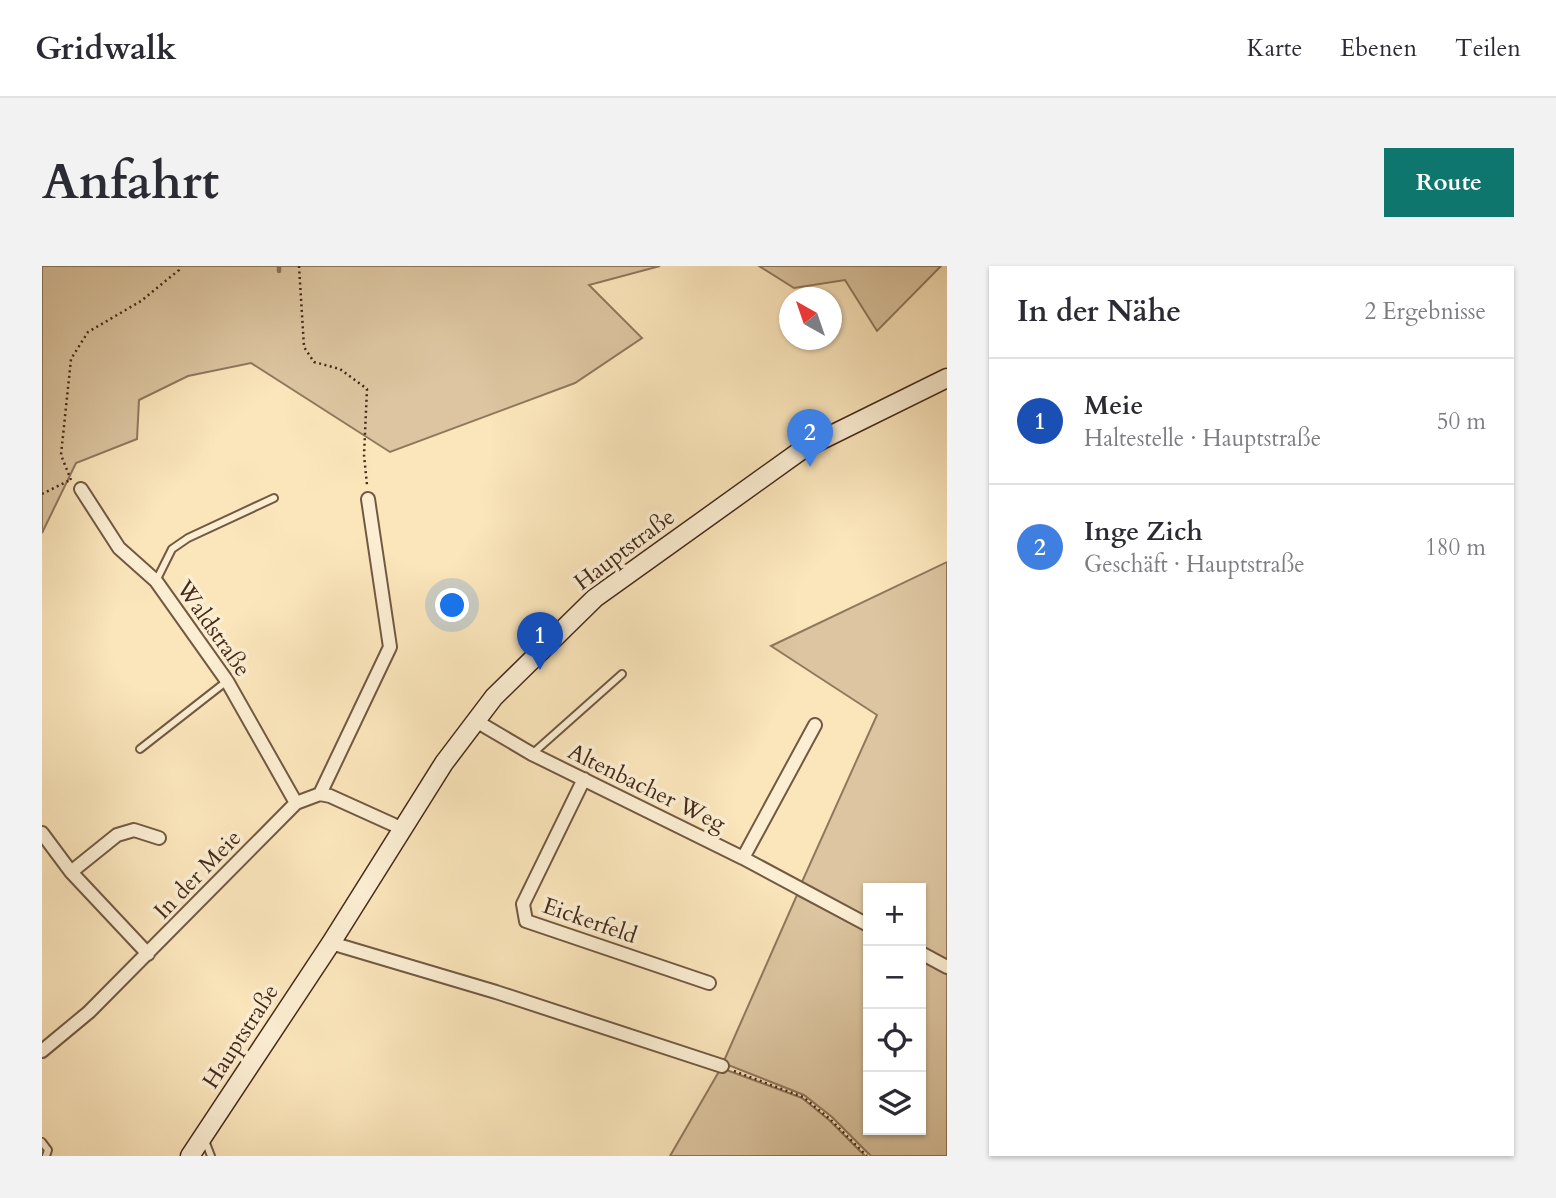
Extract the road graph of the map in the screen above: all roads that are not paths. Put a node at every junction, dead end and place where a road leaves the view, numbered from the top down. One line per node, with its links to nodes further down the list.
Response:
1 (947, 378): 8 (main road, Hauptstraße)
2 (81, 489): 5 (street, Waldstraße)
3 (274, 498): 5 (lane)
4 (368, 499): 13 (street)
5 (156, 581): 7 (street, Waldstraße)
6 (622, 674): 11 (lane, Altenbacher Weg)
7 (227, 681): 10 (lane); 14 (street, Waldstraße)
8 (476, 721): 11 (street, Altenbacher Weg); 15 (main road, Hauptstraße)
9 (815, 724): 18 (street, Altenbacher Weg)
10 (140, 749)
11 (532, 754): 12 (street, Altenbacher Weg)
12 (584, 779): 18 (street, Altenbacher Weg); 25 (street, Eickerfeld)
13 (320, 794): 14 (street, In der Meie); 15 (street)
14 (296, 803): 22 (street, In der Meie)
15 (403, 829): 21 (main road, Hauptstraße)
16 (42, 833): 19 (street)
17 (159, 838): 19 (street)
18 (743, 858): 20 (street, Altenbacher Weg)
19 (71, 872): 22 (street)
20 (863, 922)
21 (331, 943): 27 (street); 28 (main road, Hauptstraße)
22 (148, 954): 26 (street, In der Meie)
23 (926, 956): 24 (street)
24 (947, 967)
25 (709, 983)
26 (42, 1051)
27 (722, 1066)
28 (203, 1136): 31 (main road, Hauptstraße); 32 (lane)
29 (42, 1142): 30 (lane)
30 (46, 1156)
31 (190, 1156)
32 (211, 1156)

